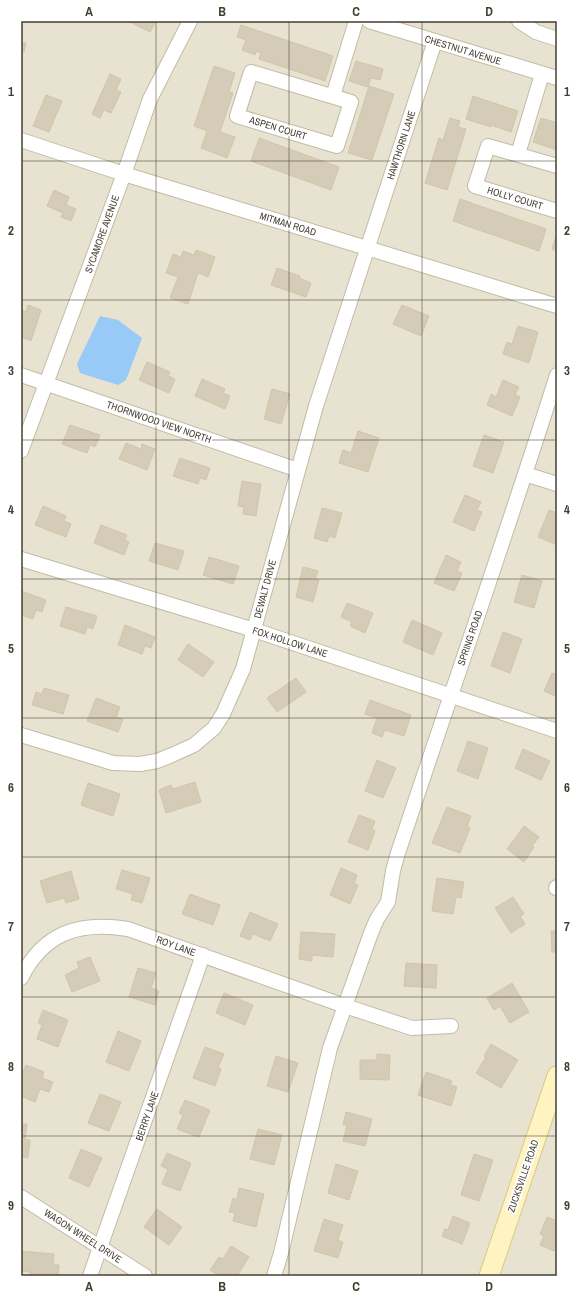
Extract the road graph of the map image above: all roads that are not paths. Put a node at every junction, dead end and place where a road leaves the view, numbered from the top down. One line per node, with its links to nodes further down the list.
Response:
1 (190, 21): 13 (street, SYCAMORE AVENUE)
2 (356, 21): 9 (street)
3 (369, 21): 6 (street, CHESTNUT AVENUE)
4 (519, 21): 5 (street)
5 (557, 39)
6 (435, 41): 7 (street, CHESTNUT AVENUE); 15 (street, HAWTHORN LANE)
7 (542, 74): 8 (street, CHESTNUT AVENUE); 11 (street)
8 (557, 78)
9 (333, 96): 9 (street, ASPEN COURT)
10 (21, 140): 13 (street, MITMAN ROAD)
11 (518, 154): 12 (street, HOLLY COURT); 14 (street, HOLLY COURT)
12 (557, 166)
13 (124, 174): 15 (street, MITMAN ROAD); 19 (street, SYCAMORE AVENUE)
14 (557, 211)
15 (367, 249): 16 (street, MITMAN ROAD); 21 (street, DEWALT DRIVE)
16 (557, 306)
17 (21, 375): 19 (street, THORNWOOD VIEW NORTH)
18 (557, 375): 22 (street, SPRING ROAD)
19 (46, 383): 20 (street, SYCAMORE AVENUE); 21 (street, THORNWOOD VIEW NORTH)
20 (21, 451)
21 (298, 470): 25 (street, DEWALT DRIVE)
22 (525, 474): 23 (street); 26 (street, SPRING ROAD)
23 (557, 484)
24 (21, 559): 25 (street, FOX HOLLOW LANE)
25 (254, 630): 26 (street, FOX HOLLOW LANE); 28 (street, DEWALT DRIVE)
26 (450, 695): 27 (street, FOX HOLLOW LANE); 31 (street, SPRING ROAD)
27 (557, 731)
28 (21, 735)
29 (203, 955): 30 (street, ROY LANE); 31 (street, ROY LANE); 35 (street, BERRY LANE)
30 (21, 978)
31 (345, 1006): 32 (street, ROY LANE); 38 (street)
32 (451, 1026)
33 (557, 1076): 39 (street, ZUCKSVILLE ROAD)
34 (21, 1197): 35 (street, WAGON WHEEL DRIVE)
35 (100, 1248): 36 (street, BERRY LANE); 37 (street, WAGON WHEEL DRIVE)
36 (90, 1276)
37 (145, 1276)
38 (274, 1276)
39 (489, 1276)

